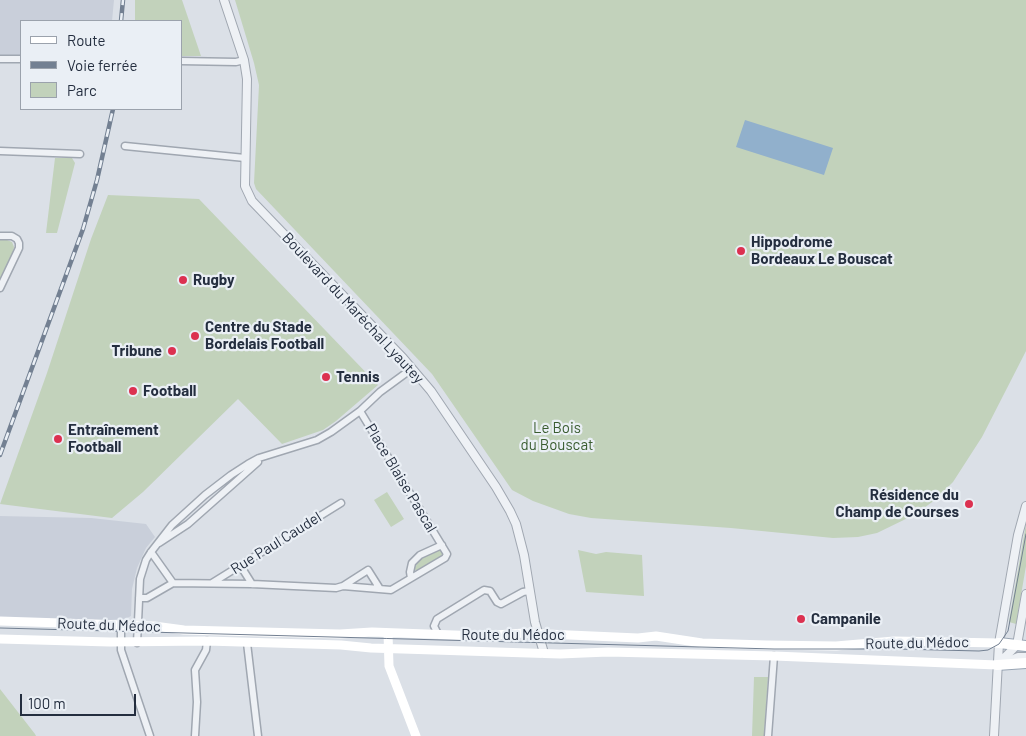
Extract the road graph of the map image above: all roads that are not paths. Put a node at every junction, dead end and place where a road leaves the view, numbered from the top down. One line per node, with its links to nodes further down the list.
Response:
1 (224, 0): 5 (street, Boulevard du Maréchal Lyautey)
2 (0, 59): 3 (street)
3 (20, 59)
4 (182, 60): 5 (street)
5 (244, 60): 9 (street, Boulevard du Maréchal Lyautey)
6 (125, 146): 9 (street)
7 (0, 151): 8 (street)
8 (80, 154)
9 (245, 158): 12 (street, Boulevard du Maréchal Lyautey)
10 (0, 236): 11 (street)
11 (0, 288)
12 (410, 367): 13 (street); 31 (street, Boulevard du Maréchal Lyautey)
13 (360, 411): 14 (street); 22 (street, Place Blaise Pascal)
14 (267, 457): 15 (street); 16 (street)
15 (217, 486): 16 (street); 19 (street)
16 (224, 492): 20 (street)
17 (341, 503): 24 (street, Rue Paul Caudel)
18 (1026, 506): 45 (street)
19 (172, 525): 20 (street); 21 (street)
20 (179, 531): 21 (street)
21 (158, 543): 23 (street)
22 (442, 545): 25 (street, Place Blaise Pascal); 25 (street, Place Blaise Pascal)
23 (151, 552): 26 (street); 33 (street)
24 (240, 565): 27 (street, Rue Paul Caudel); 28 (street)
25 (411, 578): 30 (street)
26 (172, 583): 27 (street); 33 (street)
27 (211, 584): 28 (street)
28 (252, 584): 29 (street)
29 (343, 586): 30 (street); 30 (street)
30 (380, 590)
31 (529, 591): 38 (street); 39 (street, Boulevard du Maréchal Lyautey)
32 (1026, 594): 46 (street)
33 (139, 598): 36 (street)
34 (0, 621): 35 (main road, Route du Médoc)
35 (121, 625): 36 (main road, Route du Médoc); 42 (street)
36 (138, 626): 37 (main road, Route du Médoc); 43 (street)
37 (388, 633): 38 (main road, Route du Médoc); 47 (main road)
38 (438, 634): 39 (main road, Route du Médoc)
39 (538, 634): 45 (main road, Route du Médoc); 48 (street, Boulevard du Maréchal Lyautey)
40 (0, 639): 42 (main road, Route du Médoc)
41 (207, 641): 43 (main road, Route du Médoc); 44 (main road, Route du Médoc); 54 (street)
42 (121, 642): 43 (main road, Route du Médoc); 53 (street)
43 (138, 643)
44 (247, 643): 47 (main road, Route du Médoc); 55 (street)
45 (999, 643): 46 (main road, Route du Médoc); 52 (street)
46 (1022, 645): 52 (street)
47 (388, 649): 48 (main road, Route du Médoc); 56 (main road)
48 (544, 653): 49 (main road, Route du Médoc)
49 (774, 656): 52 (main road, Route du Médoc); 57 (street)
50 (1026, 656): 52 (street)
51 (1026, 663): 52 (main road, Route du Médoc)
52 (997, 665): 58 (street)
53 (150, 736)
54 (195, 736)
55 (258, 736)
56 (416, 736)
57 (768, 736)
58 (994, 736)

